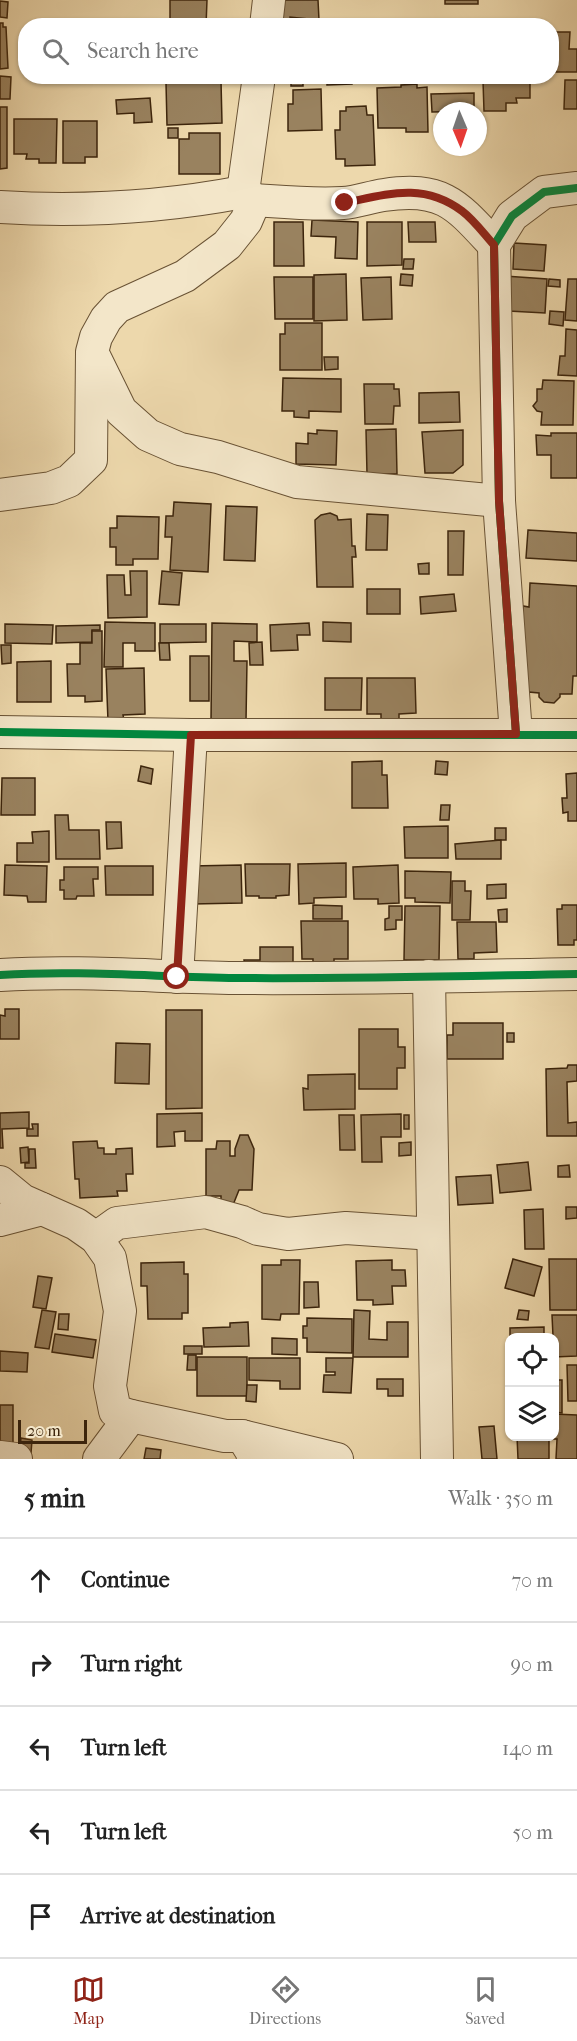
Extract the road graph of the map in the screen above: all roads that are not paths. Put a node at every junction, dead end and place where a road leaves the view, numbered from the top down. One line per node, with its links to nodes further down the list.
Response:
1 (269, 0): 2 (street)
2 (267, 18)
3 (258, 84): 5 (street)
4 (577, 188): 7 (street)
5 (249, 196): 6 (street); 7 (street); 8 (street)
6 (0, 207)
7 (494, 245): 10 (street)
8 (92, 352): 9 (street); 10 (street)
9 (0, 495)
10 (499, 501): 12 (street)
11 (0, 732): 13 (street)
12 (516, 734): 13 (street); 14 (street)
13 (191, 735): 18 (street)
14 (577, 735)
15 (577, 974): 17 (street)
16 (0, 975): 18 (street)
17 (429, 976): 18 (street); 22 (street)
18 (177, 977)
19 (0, 1182): 20 (street)
20 (42, 1209): 21 (street); 23 (street)
21 (0, 1220)
22 (433, 1234): 23 (street); 30 (street)
23 (96, 1238): 24 (street)
24 (131, 1416): 25 (street); 28 (street)
25 (248, 1448): 29 (street)
26 (0, 1457): 27 (street)
27 (16, 1459)
28 (99, 1459)
29 (337, 1459)
30 (437, 1459)

